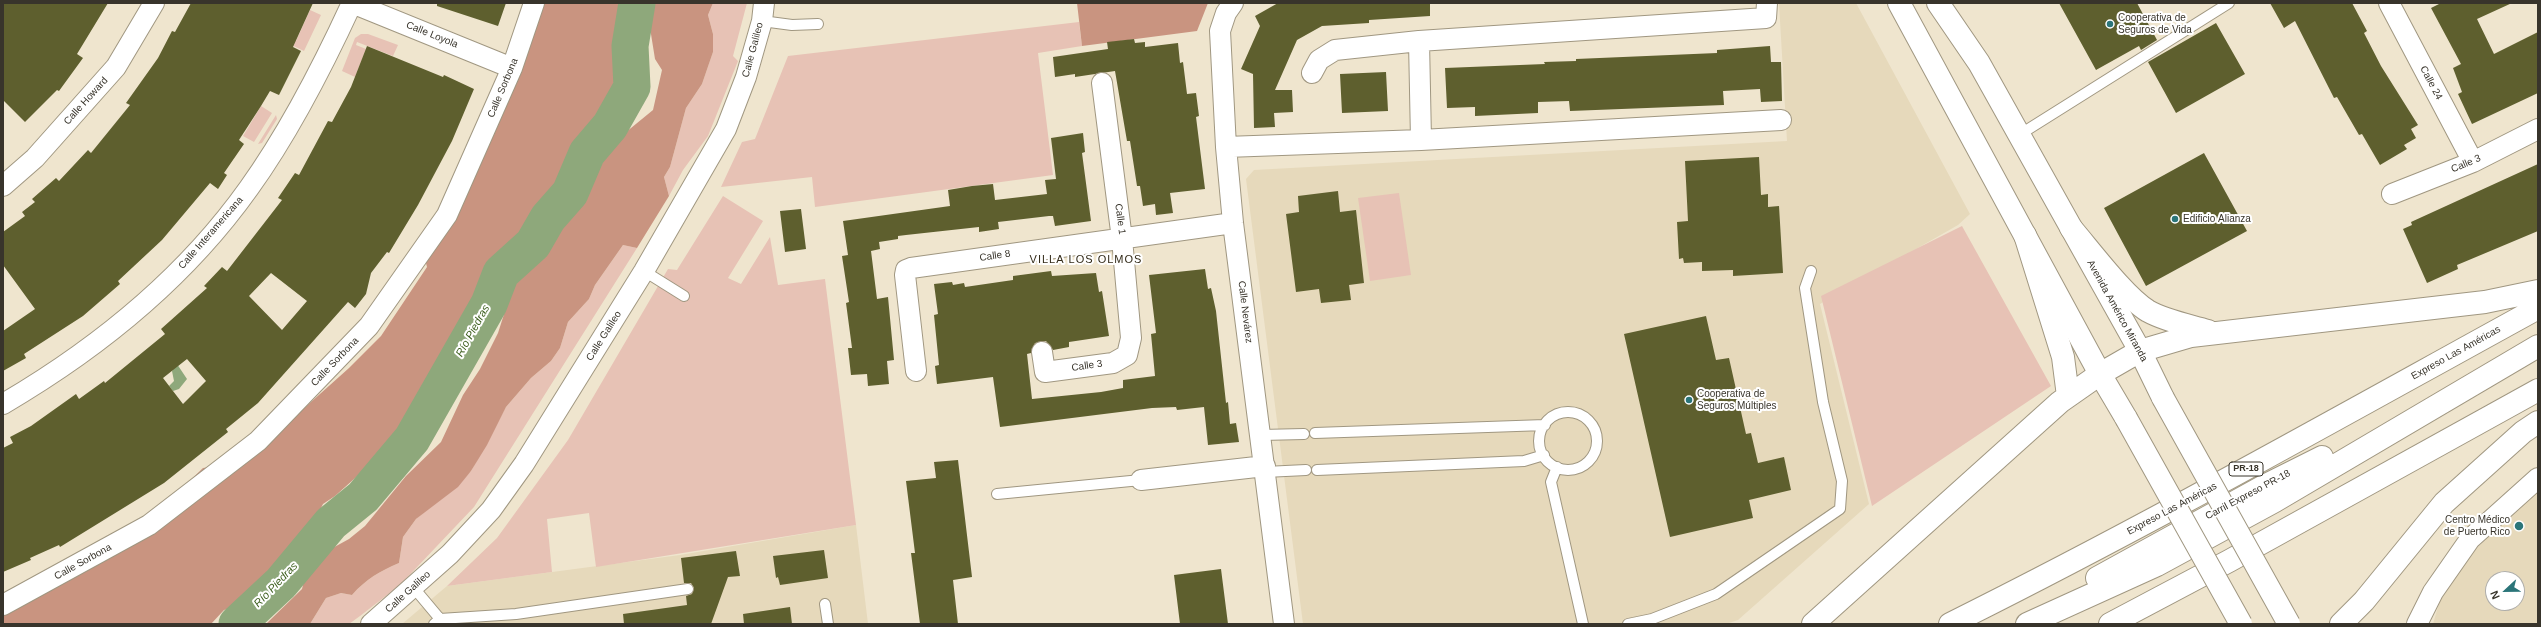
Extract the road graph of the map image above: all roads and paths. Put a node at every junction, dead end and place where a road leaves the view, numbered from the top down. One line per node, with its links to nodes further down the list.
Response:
1 (154, 3): 24 (street, Calle Howard)
2 (352, 3): 15 (street, Calle Loyola); 45 (street, Calle Interamericana)
3 (534, 3): 15 (street, Calle Sorbona)
4 (1233, 3): 22 (street, Calle Nevárez)
5 (1767, 3): 14 (street)
6 (1890, 3): 13 (street)
7 (1899, 3): 13 (main road)
8 (1938, 3): 20 (main road, Avenida Américo Miranda)
9 (2229, 3): 20 (lane)
10 (2389, 3): 23 (street, Calle 24)
11 (763, 12): 12 (lane); 30 (street, Calle Galileo)
12 (818, 24)
13 (1915, 32): 28 (main road)
14 (1419, 41): 16 (street); 21 (street)
15 (512, 68): 63 (street, Calle Sorbona)
16 (1312, 73)
17 (1102, 82): 29 (street, Calle 1)
18 (1781, 120): 21 (street)
19 (2538, 129): 23 (street, Calle 3)
20 (2019, 135): 27 (main road, Avenida Américo Miranda)
21 (1421, 140): 22 (street)
22 (1226, 147): 26 (street, Calle Nevárez)
23 (2473, 162): 25 (street, Calle 3)
24 (3, 186)
25 (2392, 194)
26 (1233, 223): 29 (street, Calle 8); 50 (street, Calle Nevárez)
27 (2071, 228): 35 (main road); 37 (main road, Avenida Américo Miranda)
28 (2025, 235): 41 (main road); 44 (main road)
29 (1122, 239): 39 (street, Calle 1); 40 (street, Calle 8)
30 (644, 271): 33 (lane); 59 (street, Calle Galileo)
31 (1811, 271): 69 (lane)
32 (2538, 291): 35 (main road)
33 (684, 296)
34 (2538, 308): 71 (main road, Expreso Las Américas / PR-18)
35 (2215, 333): 37 (main road)
36 (2538, 346): 42 (main road, Carril Expreso PR-18)
37 (2140, 351): 41 (main road); 76 (main road, Avenida Américo Miranda, bridge)
38 (1042, 352): 39 (street, Calle 3)
39 (1127, 355)
40 (916, 371)
41 (2100, 374): 44 (main road); 75 (main road, bridge)
42 (2486, 374): 72 (main road, Carril Expreso PR-18); 73 (main road, Carril Expreso PR-18)
43 (2538, 390): 74 (main road)
44 (2068, 396): 70 (main road)
45 (3, 404)
46 (2538, 422): 61 (main road)
47 (1545, 424): 48 (lane); 51 (lane); 52 (lane)
48 (1314, 433)
49 (1304, 434): 50 (lane)
50 (1261, 435): 53 (street, Calle Nevárez)
51 (1544, 455): 52 (lane); 55 (lane)
52 (1557, 467): 68 (lane)
53 (1265, 469): 54 (lane); 57 (street); 67 (street, Calle Nevárez)
54 (1306, 470)
55 (1317, 470)
56 (2538, 478): 79 (street)
57 (1141, 480): 58 (lane)
58 (997, 494)
59 (414, 588): 64 (lane); 65 (street, Calle Galileo)
60 (688, 589): 64 (lane)
61 (2364, 601): 77 (main road); 78 (main road)
62 (825, 604): 66 (lane)
63 (3, 605)
64 (437, 622)
65 (372, 624)
66 (828, 624)
67 (1284, 624)
68 (1583, 624)
69 (1628, 624)
70 (1813, 624)
71 (1950, 624)
72 (2015, 624)
73 (2027, 624)
74 (2110, 624)
75 (2241, 624)
76 (2289, 624)
77 (2341, 624)
78 (2358, 624)
79 (2417, 624)

